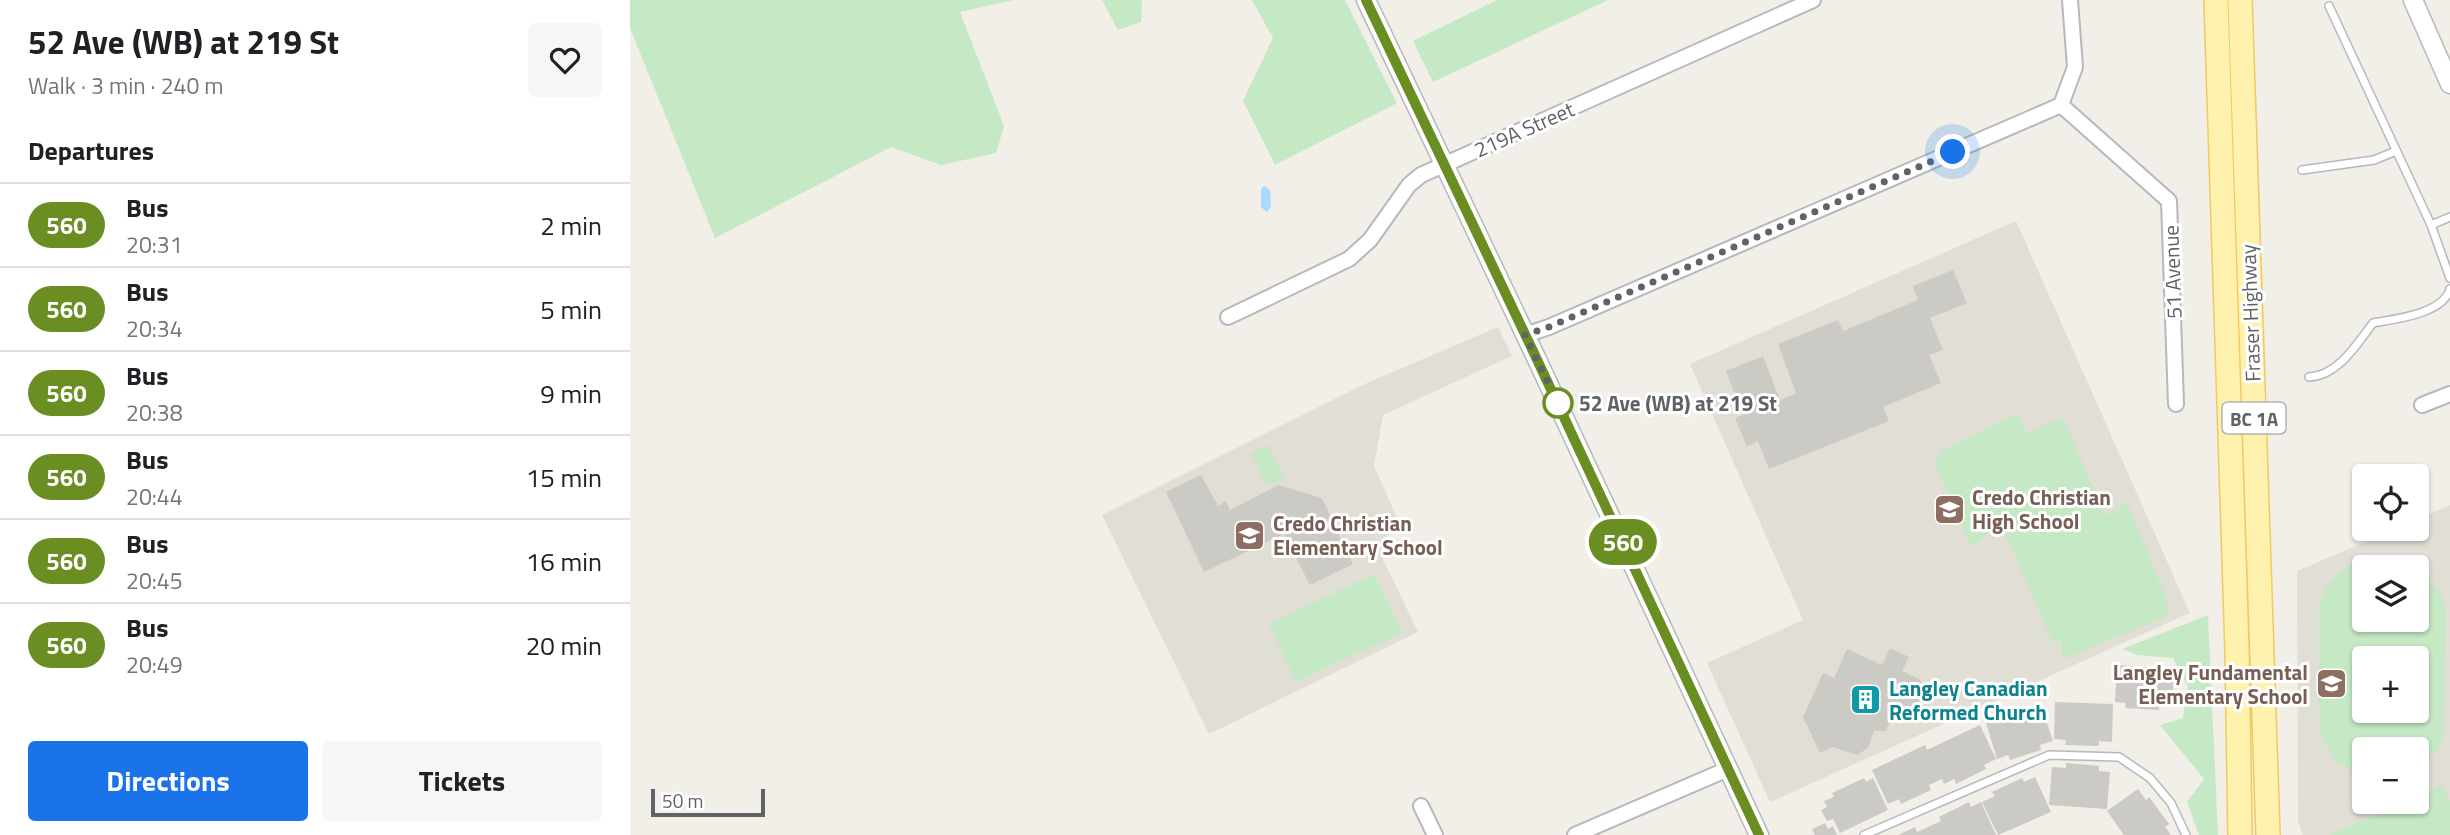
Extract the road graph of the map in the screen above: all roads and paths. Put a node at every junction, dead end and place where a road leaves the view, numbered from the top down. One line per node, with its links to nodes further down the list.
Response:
1 (1366, 0): 11 (street)
2 (1813, 0): 11 (street, 219A Street)
3 (2070, 0): 9 (street)
4 (2216, 0): 30 (main road, Fraser Highway / BC 1A)
5 (2240, 0): 31 (main road, Fraser Highway / BC 1A)
6 (2413, 0): 8 (street)
7 (2329, 6): 10 (lane)
8 (2450, 84)
9 (2061, 105): 18 (street); 21 (street, 51 Avenue)
10 (2396, 151): 12 (lane); 14 (lane)
11 (1444, 164): 17 (street, 219A Street); 18 (street)
12 (2302, 170)
13 (2450, 217): 14 (lane)
14 (2431, 225): 15 (lane)
15 (2450, 278)
16 (2450, 289): 19 (lane)
17 (1228, 317)
18 (1525, 335): 23 (street)
19 (2309, 377)
20 (2450, 394): 22 (street)
21 (2176, 404)
22 (2422, 405)
23 (1728, 769): 26 (street); 27 (street)
24 (1421, 806): 25 (street)
25 (1435, 835)
26 (1575, 835)
27 (1759, 835)
28 (1864, 835): 29 (lane)
29 (2186, 835)
30 (2240, 835)
31 (2268, 835)

